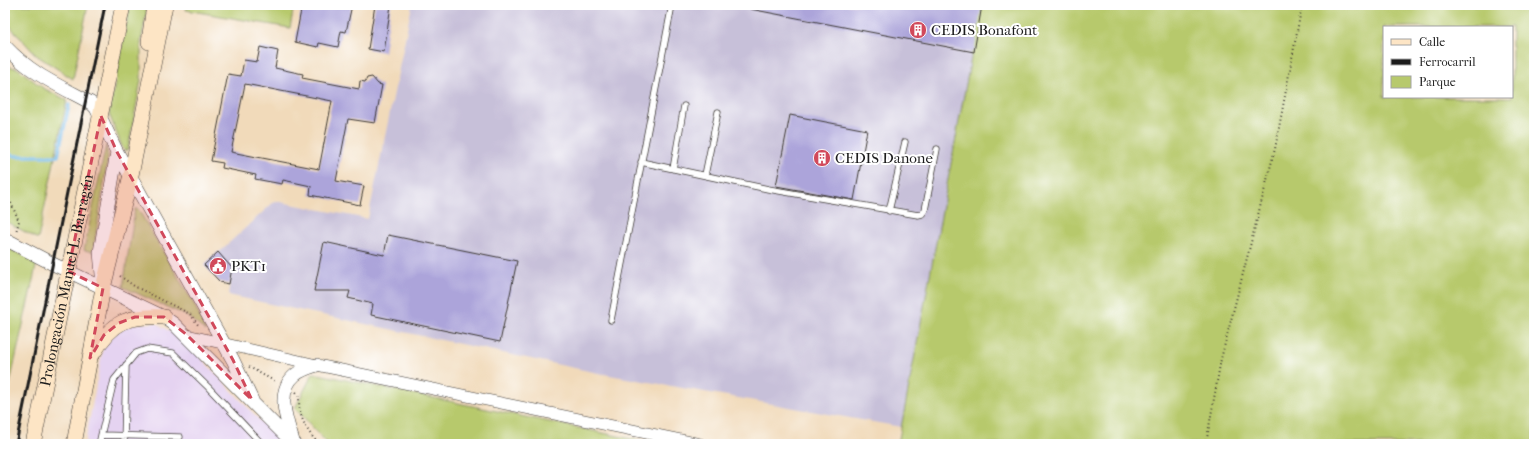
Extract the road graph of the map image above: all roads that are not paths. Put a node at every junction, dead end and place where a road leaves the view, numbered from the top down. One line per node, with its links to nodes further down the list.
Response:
1 (123, 5): 10 (main road, Prolongación Manuel L. Barragán)
2 (154, 5): 7 (main road)
3 (165, 5): 7 (main road)
4 (672, 5): 14 (lane)
5 (5, 46): 6 (street)
6 (11, 60): 10 (street)
7 (153, 64): 16 (main road)
8 (684, 106): 15 (lane)
9 (718, 112): 17 (lane)
10 (101, 116): 13 (street); 20 (main road, Prolongación Manuel L. Barragán)
11 (906, 142): 18 (lane)
12 (937, 149): 18 (lane)
13 (117, 152): 16 (street); 21 (street)
14 (641, 162): 15 (lane); 23 (lane)
15 (673, 169): 17 (lane)
16 (130, 175): 21 (main road); 25 (street)
17 (705, 175): 18 (lane)
18 (889, 211)
19 (11, 236): 20 (street)
20 (68, 271): 21 (street); 33 (main road, Prolongación Manuel L. Barragán)
21 (103, 288): 22 (street); 26 (main road)
22 (164, 317): 24 (street); 26 (main road)
23 (611, 320)
24 (187, 336): 25 (street); 29 (street)
25 (225, 344): 27 (street); 29 (street)
26 (90, 358): 34 (main road)
27 (317, 364): 38 (street); 39 (street)
28 (126, 365): 30 (lane); 31 (lane); 37 (lane)
29 (252, 400): 38 (street)
30 (101, 435): 31 (lane); 35 (lane)
31 (124, 436): 32 (lane); 36 (lane)
32 (180, 437)
33 (33, 444)
34 (74, 444)
35 (99, 444)
36 (124, 444)
37 (262, 444)
38 (294, 444)
39 (700, 444)

